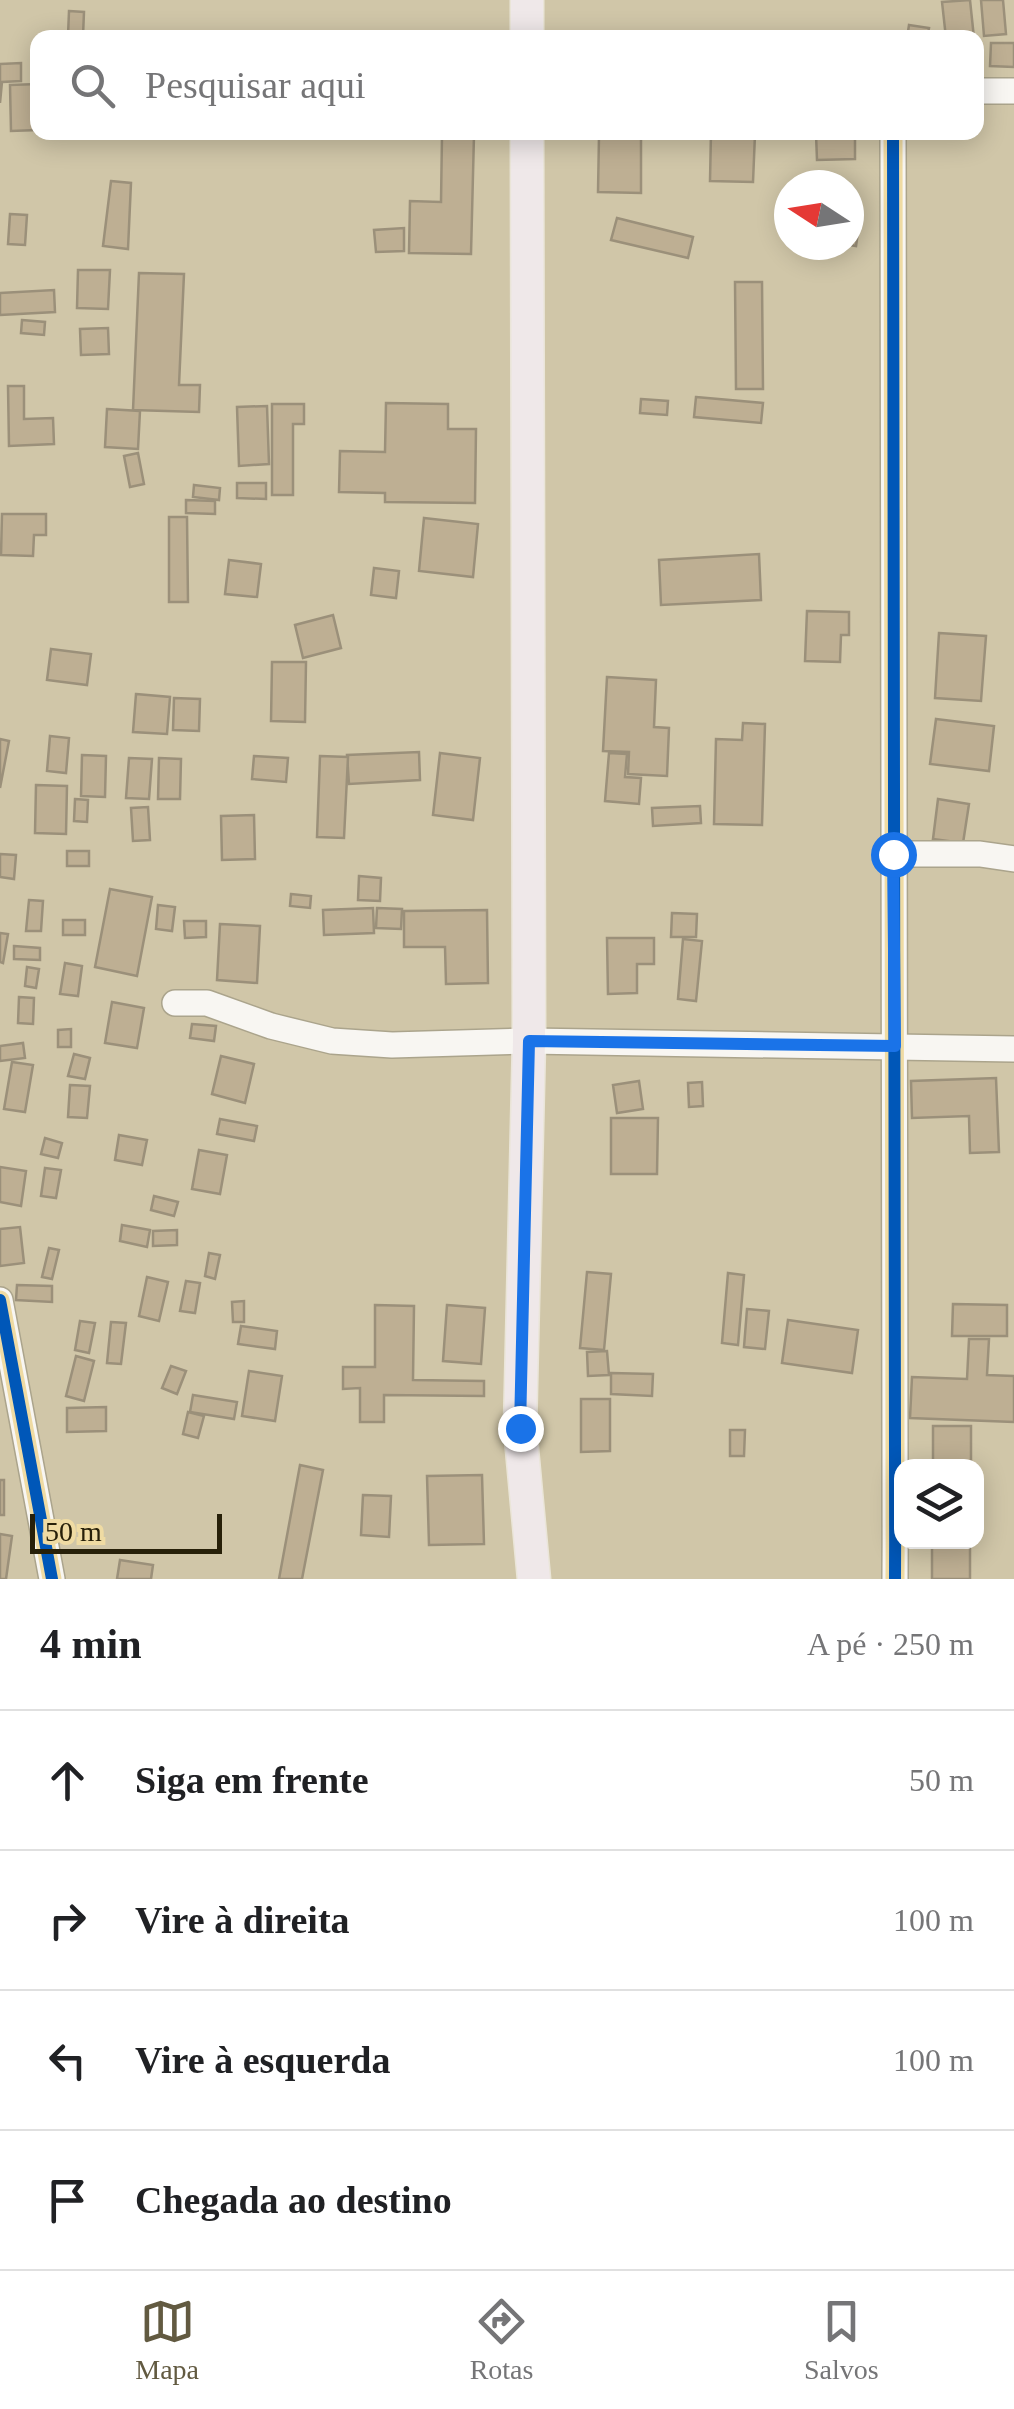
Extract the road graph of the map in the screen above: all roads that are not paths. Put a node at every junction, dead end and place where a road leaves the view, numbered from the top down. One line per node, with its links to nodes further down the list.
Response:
1 (527, 0): 2 (main road)
2 (527, 30)
3 (1014, 90): 4 (street)
4 (984, 91)
5 (527, 140): 10 (main road)
6 (893, 140): 7 (street)
7 (893, 854): 8 (street); 11 (street)
8 (1014, 859)
9 (175, 1004): 10 (street)
10 (529, 1041): 11 (street); 15 (main road)
11 (895, 1046): 12 (street); 16 (street)
12 (1014, 1049)
13 (0, 1300): 14 (street)
14 (52, 1579)
15 (534, 1579)
16 (895, 1579)

